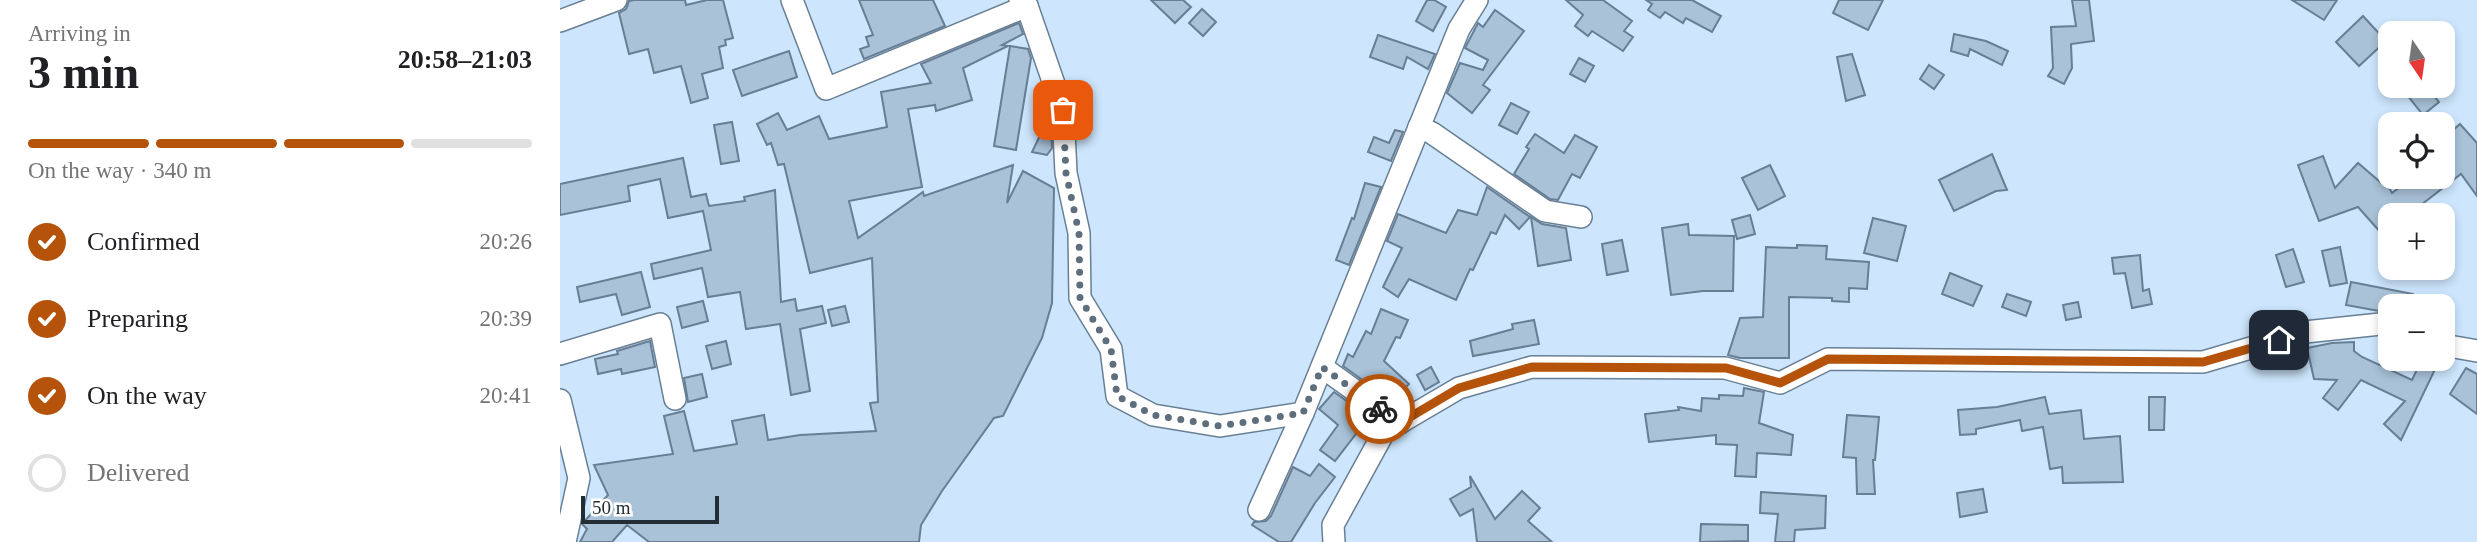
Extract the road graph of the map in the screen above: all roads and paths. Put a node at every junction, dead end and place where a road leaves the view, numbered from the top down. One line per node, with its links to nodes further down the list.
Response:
1 (616, 0): 5 (street)
2 (792, 0): 4 (street)
3 (1478, 0): 6 (street)
4 (1024, 3): 15 (street)
5 (560, 21)
6 (1419, 127): 7 (street); 12 (street)
7 (1581, 216)
8 (2378, 324): 16 (street)
9 (2455, 347): 10 (street)
10 (2477, 351)
11 (560, 354): 13 (street)
12 (1322, 367): 15 (street); 16 (street)
13 (676, 399)
14 (560, 400): 18 (street)
15 (1303, 413): 17 (street)
16 (1400, 423): 19 (street)
17 (1259, 510)
18 (565, 542)
19 (1334, 542)

